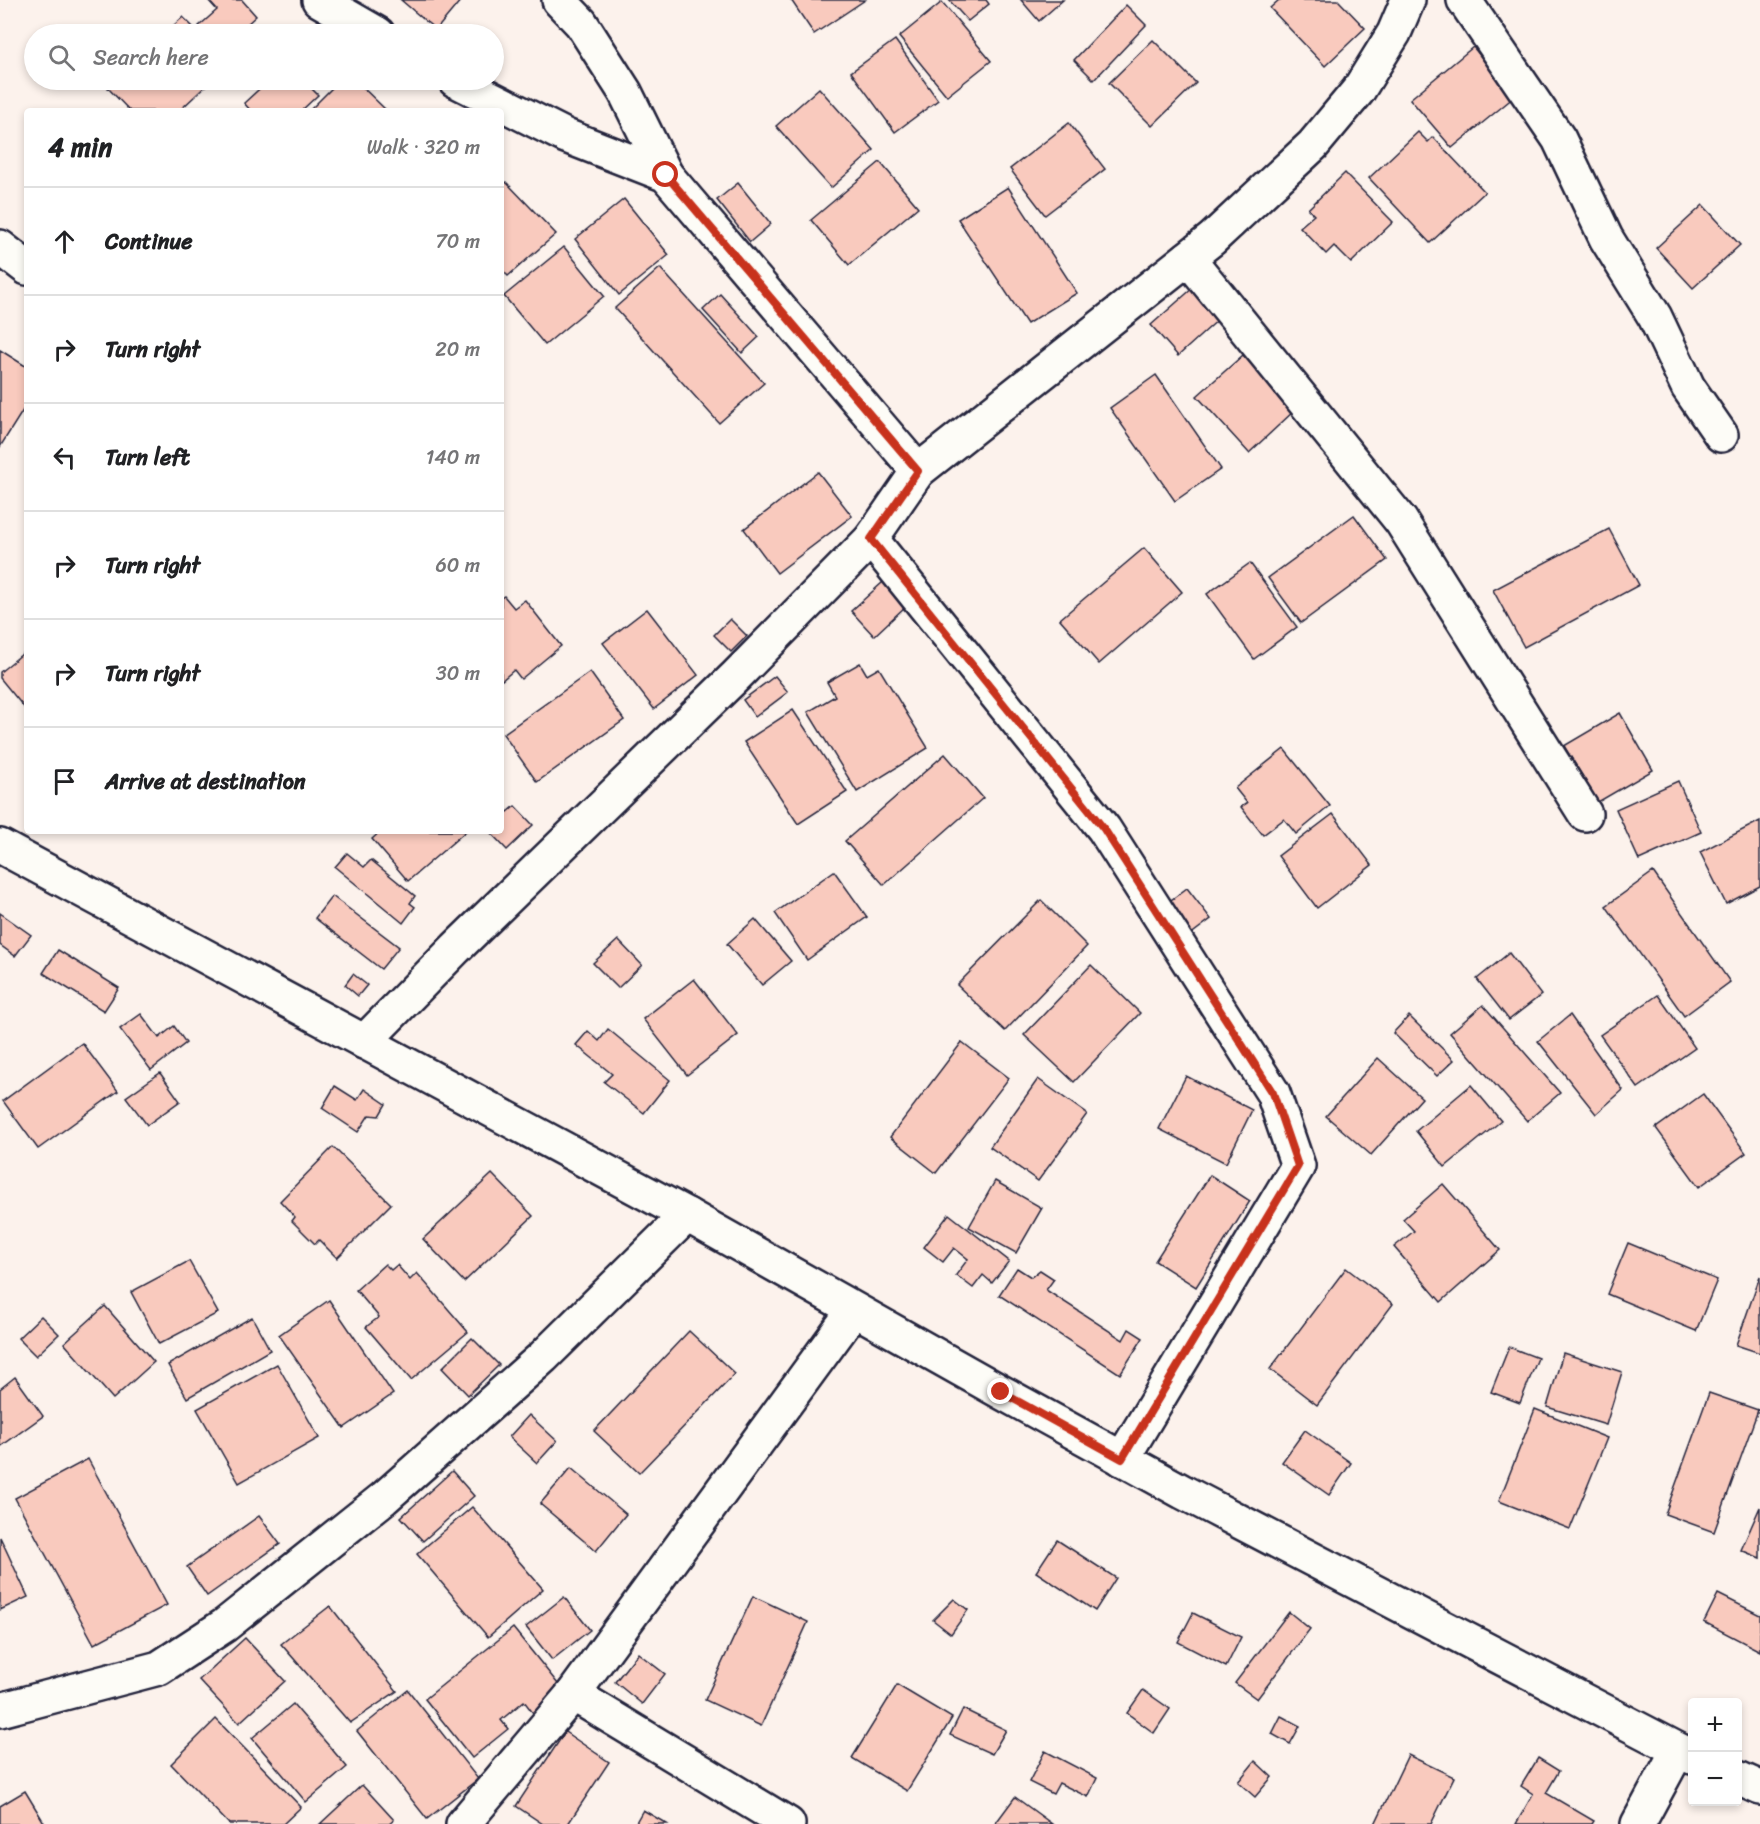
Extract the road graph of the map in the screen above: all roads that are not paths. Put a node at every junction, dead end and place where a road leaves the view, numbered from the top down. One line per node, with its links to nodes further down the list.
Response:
1 (319, 0): 5 (street)
2 (559, 0): 7 (street)
3 (1408, 0): 9 (street)
4 (1464, 0): 11 (street)
5 (361, 24)
6 (475, 90): 7 (street)
7 (666, 175): 12 (street)
8 (0, 247): 10 (street)
9 (1188, 258): 12 (street); 14 (street)
10 (24, 266)
11 (1721, 435)
12 (918, 471): 13 (street)
13 (871, 539): 16 (street); 19 (street)
14 (1585, 814)
15 (0, 846): 16 (street)
16 (364, 1042): 17 (street)
17 (687, 1215): 18 (street); 21 (street)
18 (854, 1310): 19 (street); 20 (street)
19 (1122, 1459): 22 (street)
20 (573, 1694): 25 (street); 26 (street)
21 (0, 1710)
22 (1685, 1753): 27 (street)
23 (1742, 1780): 24 (street)
24 (1760, 1788)
25 (463, 1824)
26 (788, 1824)
27 (1638, 1824)

